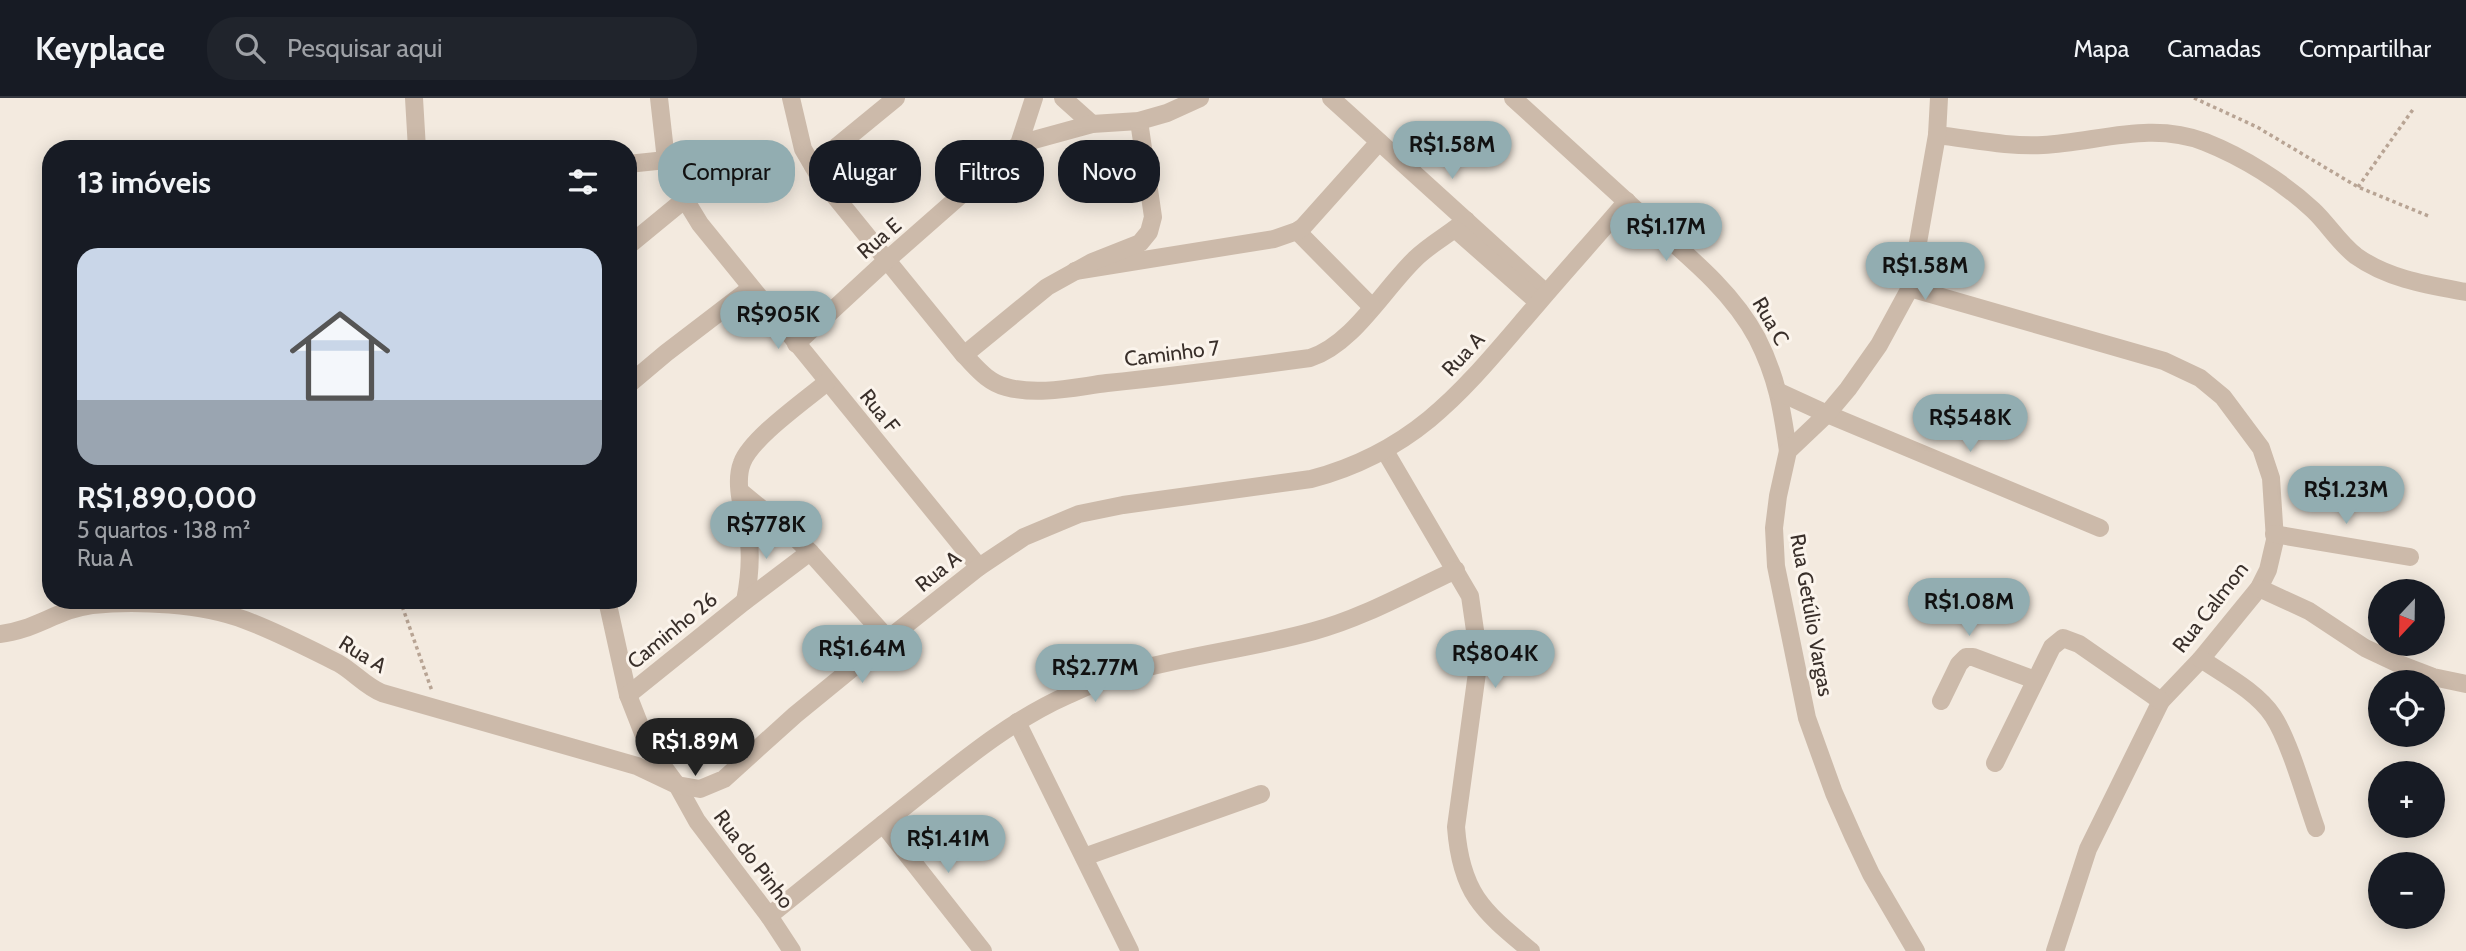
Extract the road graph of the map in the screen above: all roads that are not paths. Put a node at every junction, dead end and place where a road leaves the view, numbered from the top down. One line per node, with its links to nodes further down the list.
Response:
1 (414, 98): 14 (street)
2 (659, 98): 15 (street, Rua F)
3 (791, 98): 20 (street, Caminho 7)
4 (897, 98): 16 (street)
5 (1034, 98): 17 (street)
6 (1063, 98): 12 (street)
7 (1200, 98): 11 (street)
8 (1331, 98): 19 (street)
9 (1513, 98): 23 (street, Rua C)
10 (1940, 98): 13 (street)
11 (1139, 121): 12 (street); 32 (street)
12 (1092, 124): 18 (street)
13 (1937, 135): 34 (street); 35 (street)
14 (416, 140)
15 (664, 140)
16 (846, 140)
17 (1020, 140)
18 (1034, 140)
19 (1379, 142): 28 (street); 29 (street)
20 (809, 159)
21 (658, 161): 22 (street)
22 (637, 163)
23 (1627, 201): 36 (street, Rua A); 42 (street, Rua C)
24 (680, 203): 30 (street)
25 (686, 203): 33 (street, Rua F)
26 (840, 203): 31 (street, Caminho 7)
27 (952, 203): 31 (street, Rua E)
28 (1461, 224): 36 (street); 37 (street, Caminho 7)
29 (1297, 232): 32 (street); 37 (street)
30 (637, 239)
31 (887, 260): 38 (street, Rua E); 39 (street, Caminho 7)
32 (1075, 271): 39 (street)
33 (751, 288): 38 (street, Rua F); 40 (street)
34 (1910, 288): 43 (street); 48 (street, Rua Calmon)
35 (2466, 292)
36 (1542, 298): 44 (street, Rua A)
37 (1372, 307): 39 (street, Caminho 7)
38 (796, 344): 41 (street, Rua F)
39 (964, 355)
40 (637, 377)
41 (827, 382): 46 (street); 51 (street, Rua F)
42 (1779, 392): 43 (street); 45 (street, Rua C)
43 (1826, 414): 45 (street); 47 (street)
44 (1385, 451): 51 (street, Rua A); 52 (street)
45 (1788, 451): 78 (street, Rua Getúlio Vargas)
46 (741, 492): 49 (street); 54 (street)
47 (2100, 528)
48 (2274, 534): 50 (street); 53 (street, Rua Calmon)
49 (810, 552): 54 (street, Caminho 26); 59 (street)
50 (2410, 557)
51 (979, 567): 59 (street, Rua A)
52 (1456, 570): 66 (street); 77 (street)
53 (2259, 588): 60 (street, Rua Calmon); 62 (street)
54 (745, 601): 63 (street, Caminho 26)
55 (78, 609): 58 (street, Rua A)
56 (197, 609): 68 (street, Rua A)
57 (609, 609): 63 (street, Rua do Pinho)
58 (0, 634)
59 (888, 639): 68 (street, Rua A)
60 (2201, 659): 65 (street, Rua Calmon); 71 (street)
61 (2035, 680): 64 (street); 65 (street); 67 (street)
62 (2466, 684)
63 (628, 695): 68 (street, Rua do Pinho)
64 (1941, 701)
65 (2161, 701): 79 (street, Rua Calmon)
66 (1017, 722): 70 (street); 72 (street)
67 (1995, 763)
68 (677, 785): 73 (street, Rua do Pinho)
69 (1261, 794): 72 (street)
70 (883, 824): 73 (street); 75 (street)
71 (2316, 828)
72 (1084, 857): 76 (street)
73 (769, 916): 74 (street, Rua do Pinho)
74 (792, 951)
75 (983, 951)
76 (1130, 951)
77 (1531, 951)
78 (1916, 951)
79 (2055, 951)

